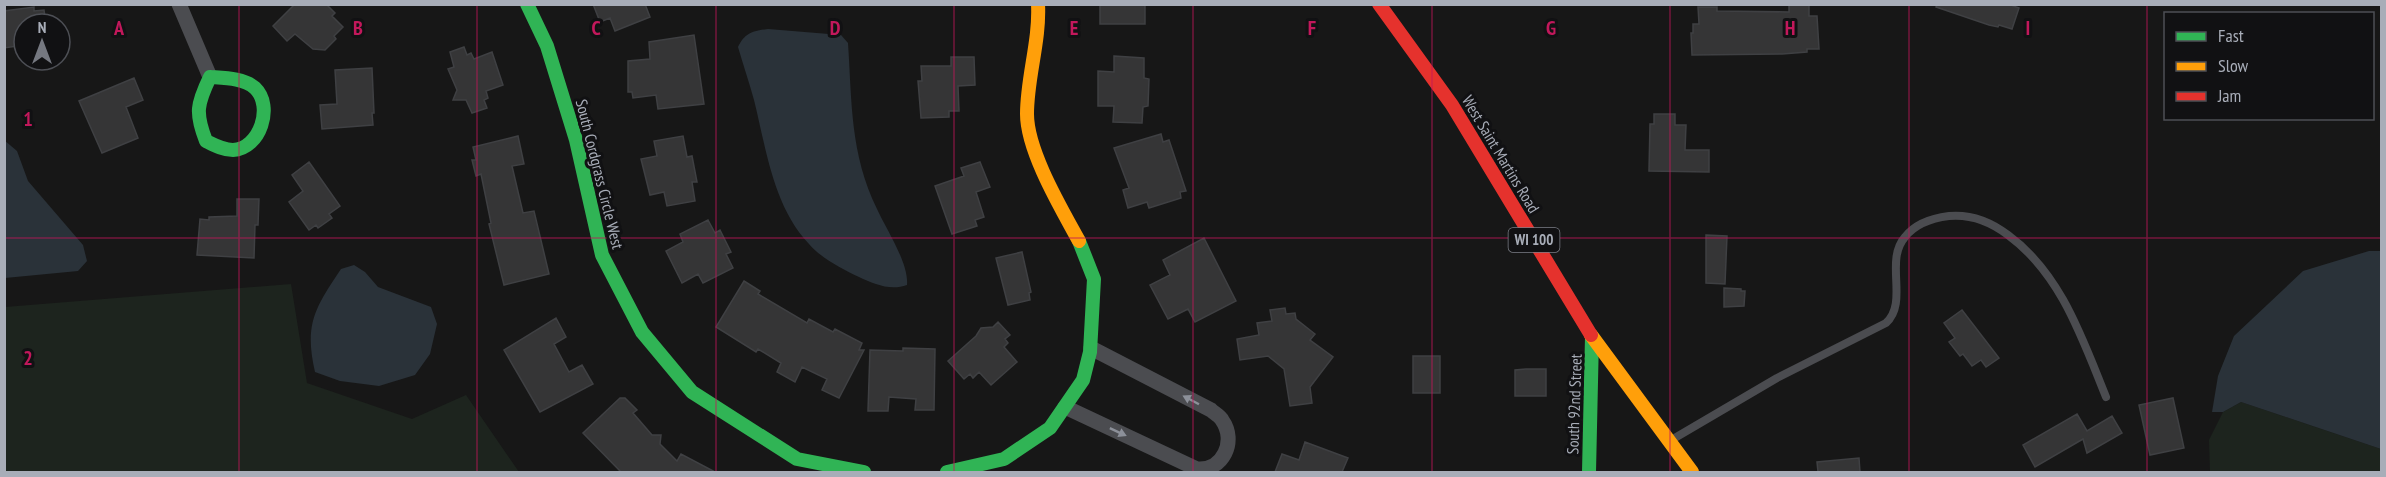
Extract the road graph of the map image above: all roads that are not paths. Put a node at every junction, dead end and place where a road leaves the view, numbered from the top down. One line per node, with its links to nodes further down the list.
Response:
1 (179, 4): 5 (street)
2 (527, 4): 11 (street, South Cordgrass Circle West)
3 (1038, 4): 7 (street)
4 (1379, 4): 6 (street, West Saint Martins Road / WI 100)
5 (210, 77): 5 (street)
6 (1592, 337): 10 (street, West Saint Martins Road / WI 100); 13 (street, South 92nd Street)
7 (1091, 348): 9 (street); 9 (street, one-way to 7)
8 (2106, 397): 10 (lane)
9 (1065, 407): 12 (street)
10 (1670, 441): 14 (street, West Saint Martins Road / WI 100)
11 (864, 472)
12 (947, 472)
13 (1589, 472)
14 (1692, 472)

